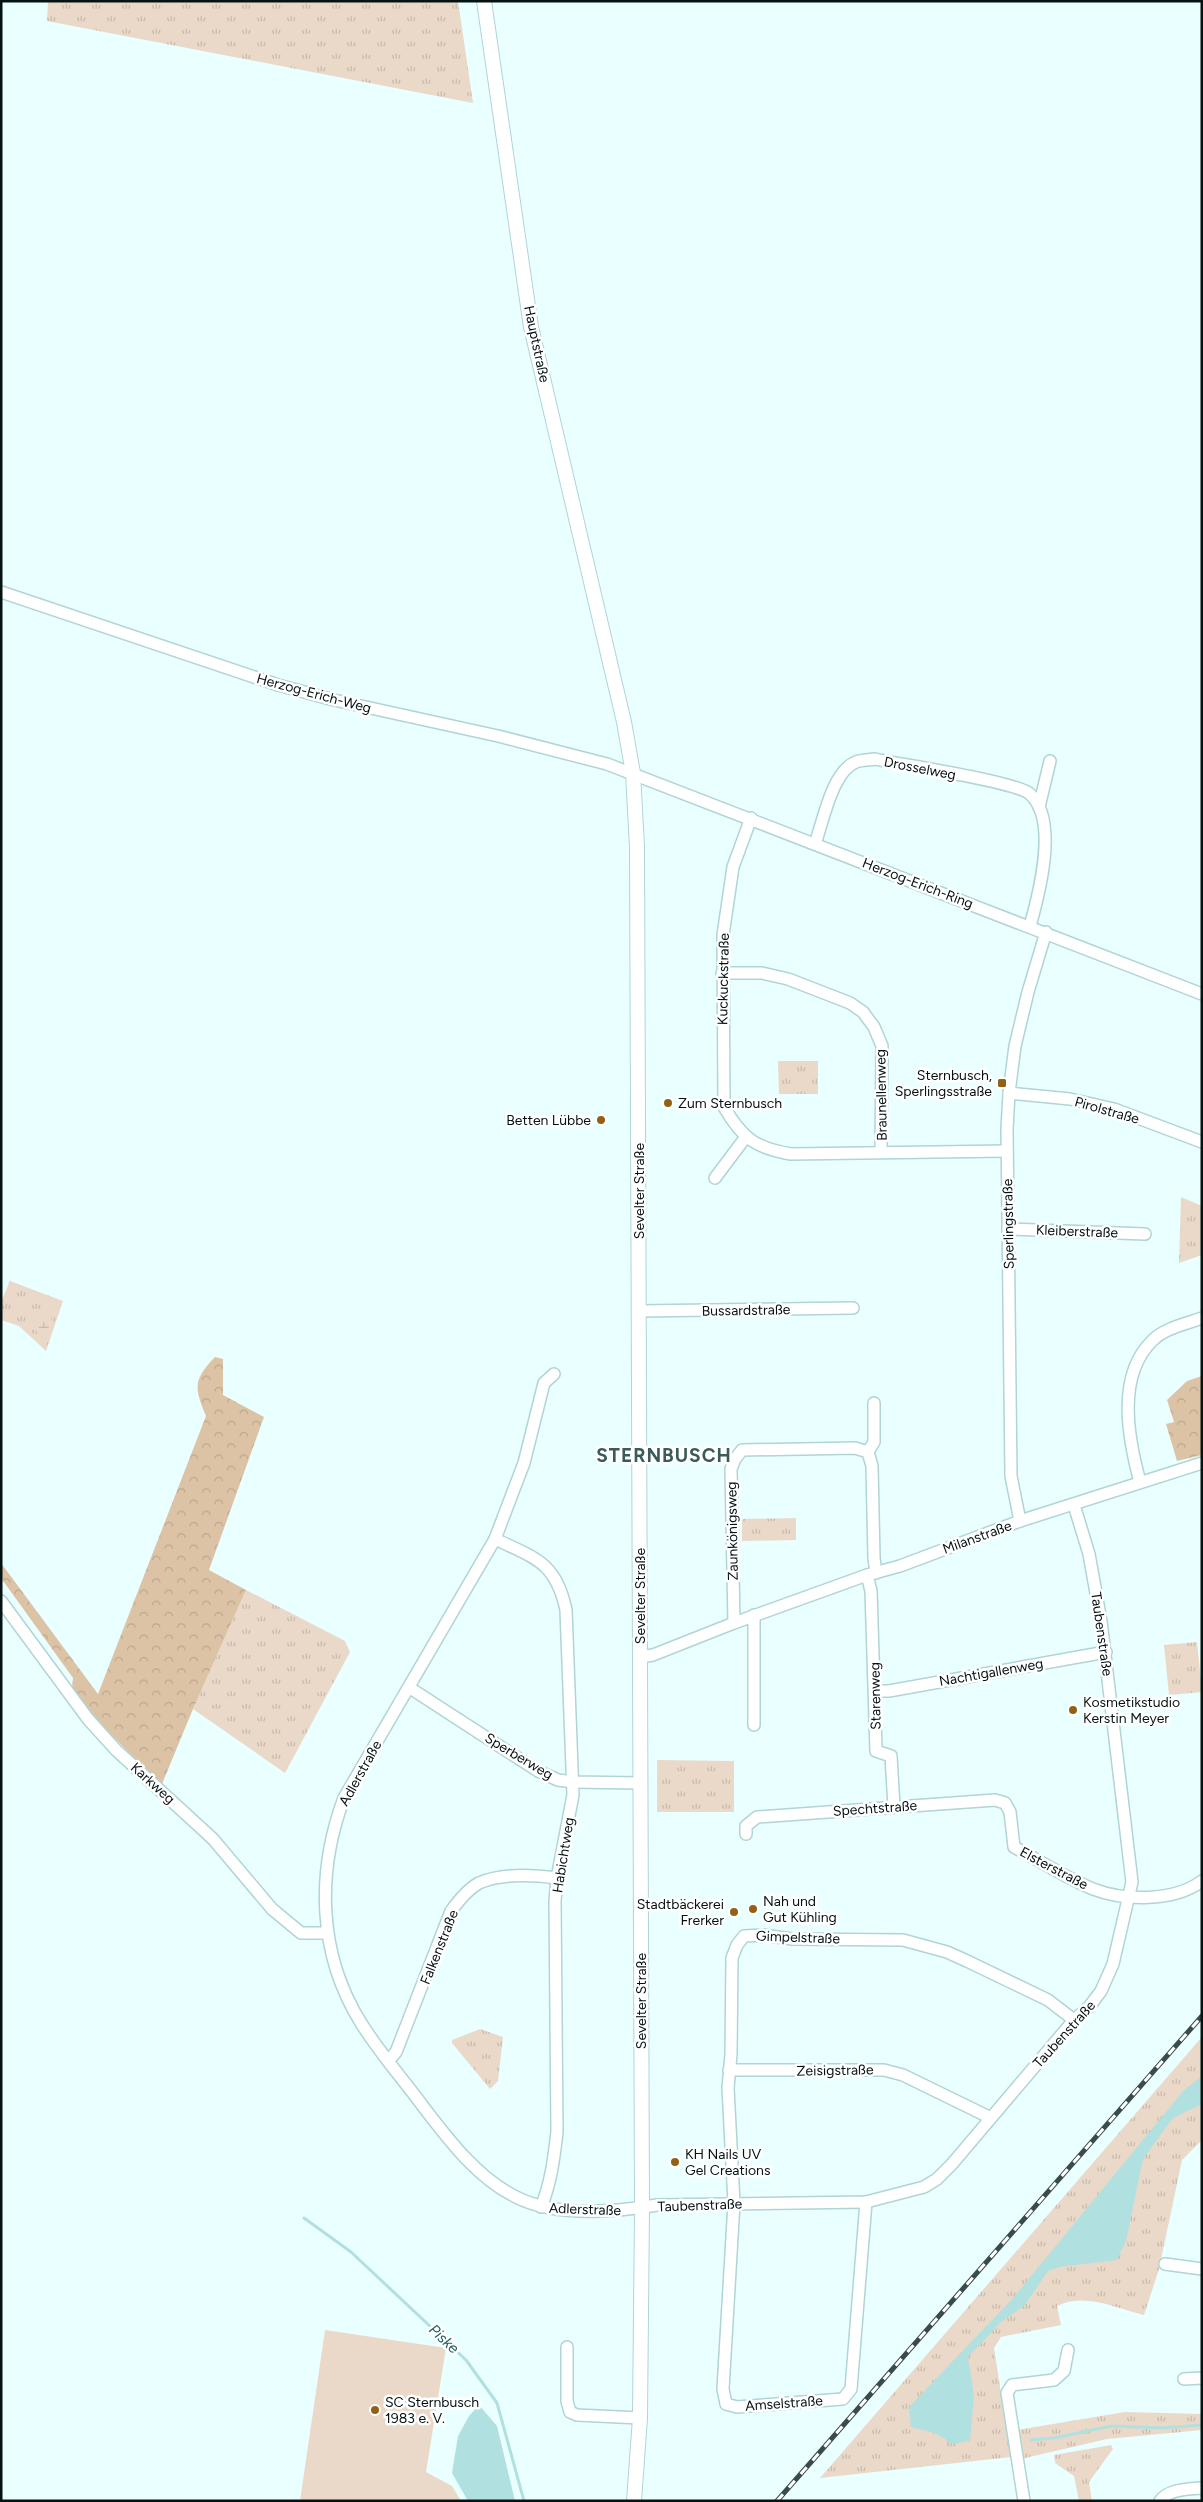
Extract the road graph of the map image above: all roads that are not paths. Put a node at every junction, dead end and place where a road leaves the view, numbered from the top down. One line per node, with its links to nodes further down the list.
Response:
1 (484, 1): 4 (street, Hauptstraße)
2 (1, 592): 4 (street, Herzog-Erich-Weg)
3 (1050, 761): 5 (street)
4 (633, 774): 6 (street, Herzog-Erich-Ring); 21 (street, Sevelter Straße)
5 (1039, 807): 7 (street, Drosselweg); 8 (street)
6 (751, 818): 7 (street, Herzog-Erich-Ring); 10 (street, Kuckuckstraße)
7 (815, 844): 8 (street, Herzog-Erich-Ring)
8 (1030, 926): 9 (street, Herzog-Erich-Ring)
9 (1046, 932): 11 (street, Herzog-Erich-Ring); 12 (street, Sperlingstraße)
10 (722, 973): 13 (street, Kuckuckstraße); 16 (street, Braunellenweg)
11 (1202, 994)
12 (1009, 1092): 14 (street, Pirolstraße); 15 (street, Sperlingstraße)
13 (745, 1138): 16 (street, Kuckuckstraße); 17 (street)
14 (1202, 1142)
15 (1007, 1151): 16 (street, Kuckuckstraße); 18 (street, Sperlingstraße)
16 (881, 1152)
17 (715, 1178)
18 (1008, 1229): 19 (street, Kleiberstraße); 29 (street, Sperlingstraße)
19 (1145, 1234)
20 (853, 1308): 21 (street, Bussardstraße)
21 (639, 1311): 36 (street, Sevelter Straße)
22 (1202, 1318): 27 (street)
23 (554, 1374): 30 (street, Adlerstraße)
24 (874, 1403): 25 (street)
25 (868, 1452): 31 (street); 34 (street, Zaunkönigsweg)
26 (1202, 1463): 27 (street, Milanstraße)
27 (1140, 1482): 28 (street, Milanstraße)
28 (1074, 1505): 29 (street, Milanstraße); 35 (street, Taubenstraße)
29 (1020, 1521): 31 (street, Milanstraße)
30 (495, 1539): 37 (street, Adlerstraße); 40 (street, Habichtweg)
31 (872, 1574): 33 (street, Milanstraße); 38 (street, Starenweg)
32 (1, 1602): 48 (street, Karkweg)
33 (754, 1615): 34 (street, Milanstraße); 39 (street)
34 (734, 1622): 36 (street, Milanstraße)
35 (1106, 1652): 38 (street, Nachtigallenweg); 47 (street, Taubenstraße)
36 (640, 1657): 41 (street, Sevelter Straße)
37 (410, 1688): 40 (street, Sperberweg); 48 (street, Adlerstraße)
38 (876, 1691): 42 (street, Starenweg)
39 (754, 1725)
40 (573, 1782): 41 (street, Sperberweg); 45 (street, Habichtweg)
41 (640, 1783): 56 (street, Sevelter Straße)
42 (894, 1807): 43 (street, Spechtstraße); 44 (street, Spechtstraße)
43 (1010, 1812): 47 (street, Elsterstraße)
44 (746, 1834)
45 (557, 1878): 50 (street, Falkenstraße); 55 (street, Habichtweg)
46 (1202, 1881): 47 (street)
47 (1130, 1896): 49 (street, Taubenstraße)
48 (327, 1933): 50 (street, Adlerstraße)
49 (1074, 2020): 51 (street, Gimpelstraße); 52 (street, Taubenstraße)
50 (388, 2061): 55 (street, Adlerstraße)
51 (729, 2070): 52 (street, Zeisigstraße); 54 (street, Gimpelstraße)
52 (992, 2118): 53 (street, Taubenstraße)
53 (866, 2202): 54 (street, Taubenstraße); 54 (street, Amselstraße)
54 (734, 2204): 56 (street, Taubenstraße)
55 (541, 2207): 56 (street, Adlerstraße)
56 (642, 2208): 63 (street, Sevelter Straße)
57 (1166, 2264): 58 (street)
58 (1202, 2269)
59 (568, 2347): 63 (street)
60 (1068, 2350): 66 (street)
61 (1202, 2378): 62 (street)
62 (1184, 2379)
63 (640, 2418): 65 (street, Sevelter Straße)
64 (1202, 2488): 67 (street)
65 (634, 2501)
66 (1024, 2501)
67 (1160, 2501)

